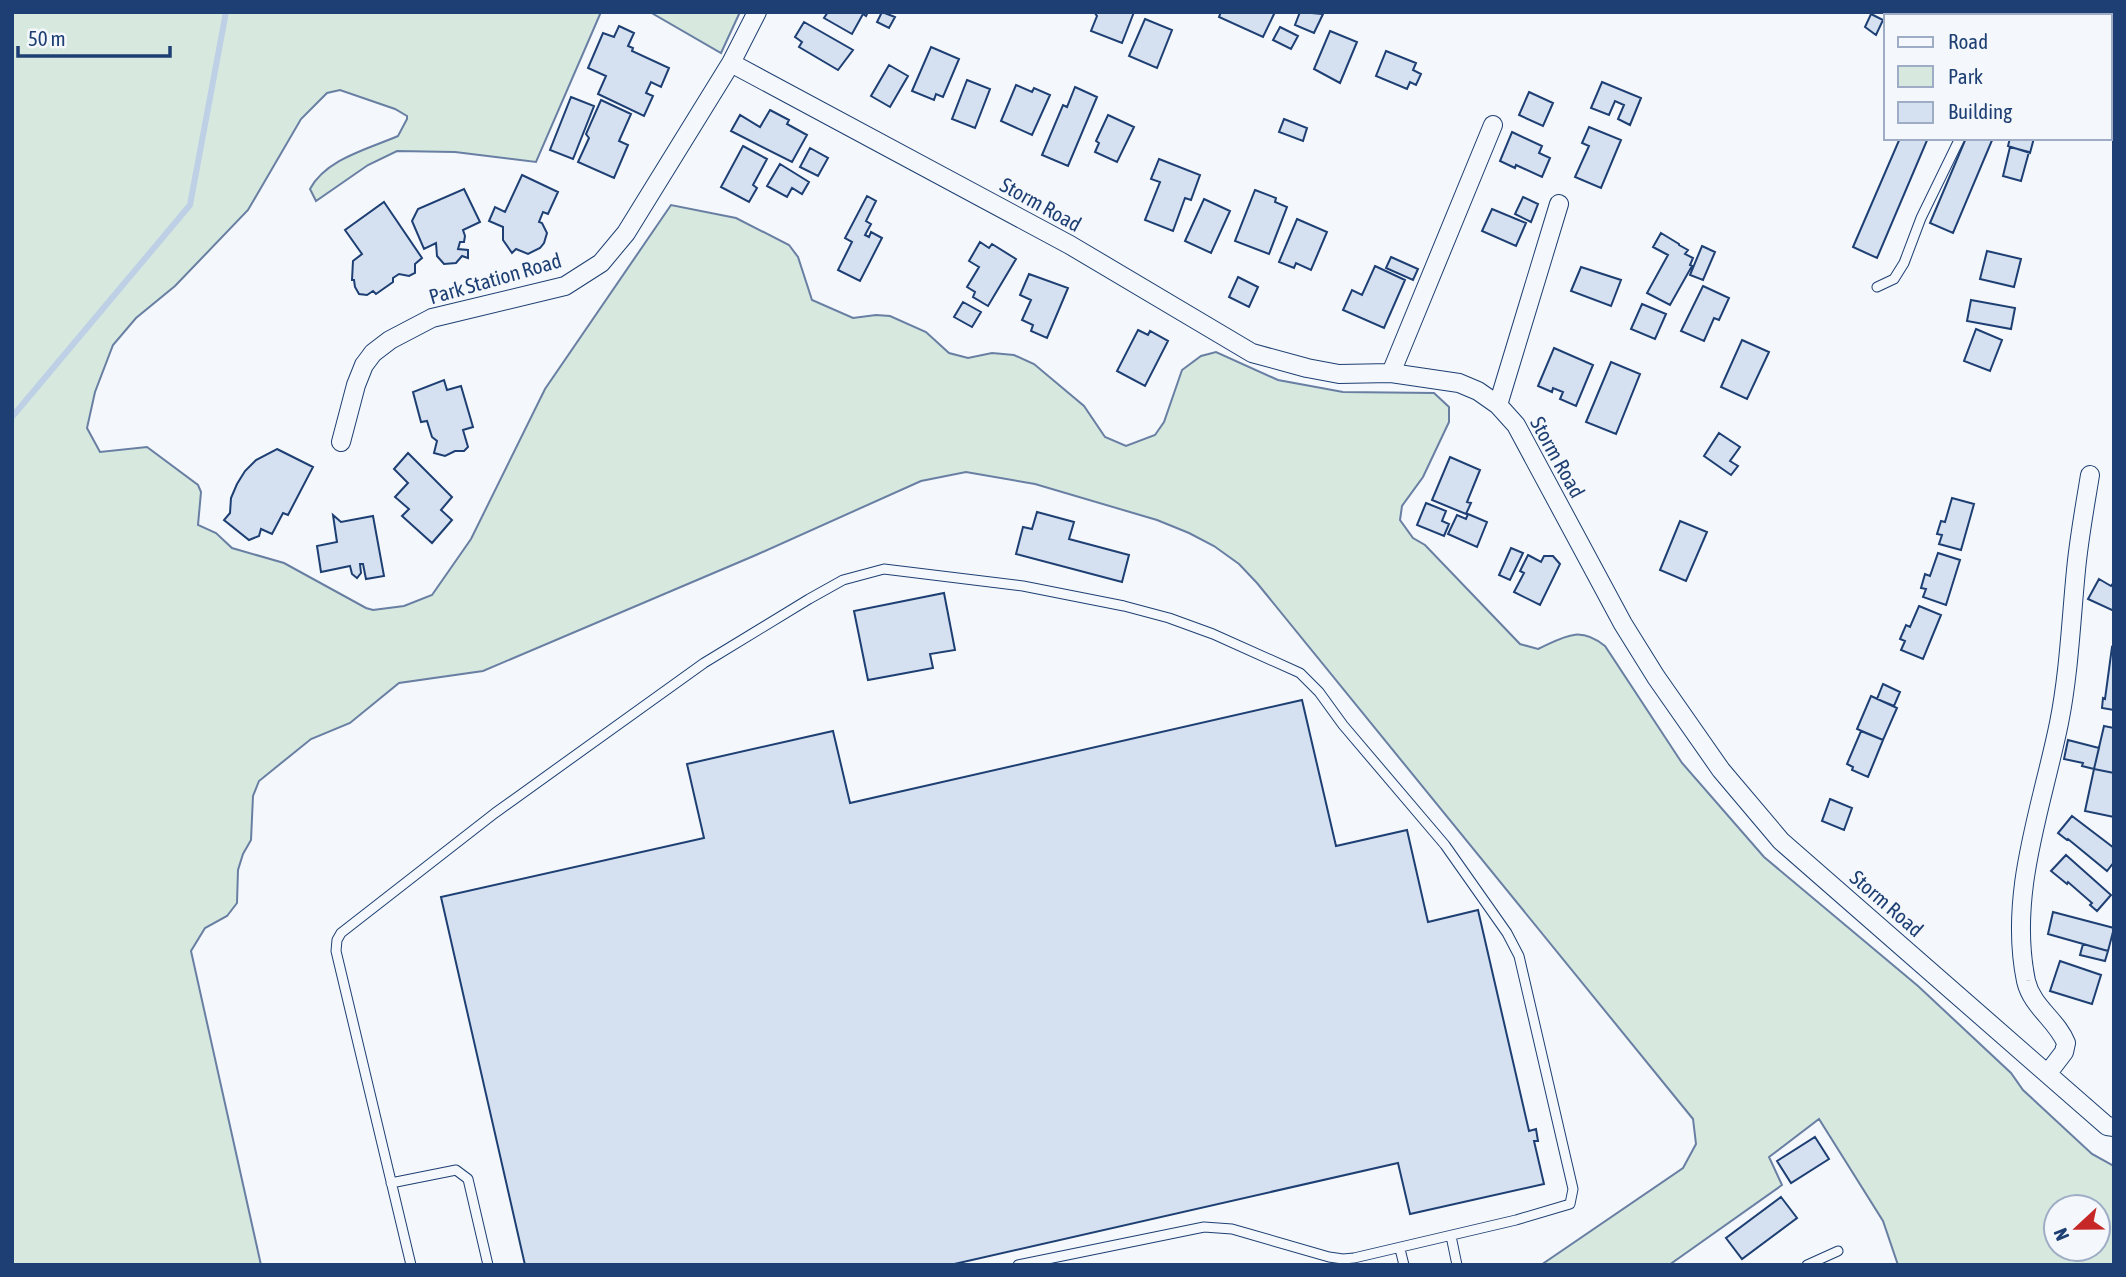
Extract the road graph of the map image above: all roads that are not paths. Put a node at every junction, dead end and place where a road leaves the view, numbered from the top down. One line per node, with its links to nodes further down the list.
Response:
1 (757, 12): 2 (street, Park Station Road)
2 (731, 63): 7 (street, Storm Road); 9 (street, Park Station Road)
3 (1493, 125): 7 (street)
4 (1959, 140): 6 (lane)
5 (1559, 204): 8 (street)
6 (1877, 287)
7 (1391, 373): 8 (street, Storm Road)
8 (1498, 405): 11 (street, Storm Road)
9 (341, 442)
10 (2090, 475): 11 (street)
11 (2048, 1073): 12 (street, Storm Road)
12 (2114, 1127)
13 (391, 1183): 14 (lane); 17 (lane); 18 (lane)
14 (1451, 1236): 15 (lane); 21 (lane)
15 (1400, 1249): 19 (lane); 20 (lane)
16 (1838, 1251): 22 (lane)
17 (411, 1265)
18 (488, 1265)
19 (1018, 1265)
20 (1404, 1265)
21 (1457, 1265)
22 (1807, 1265)

